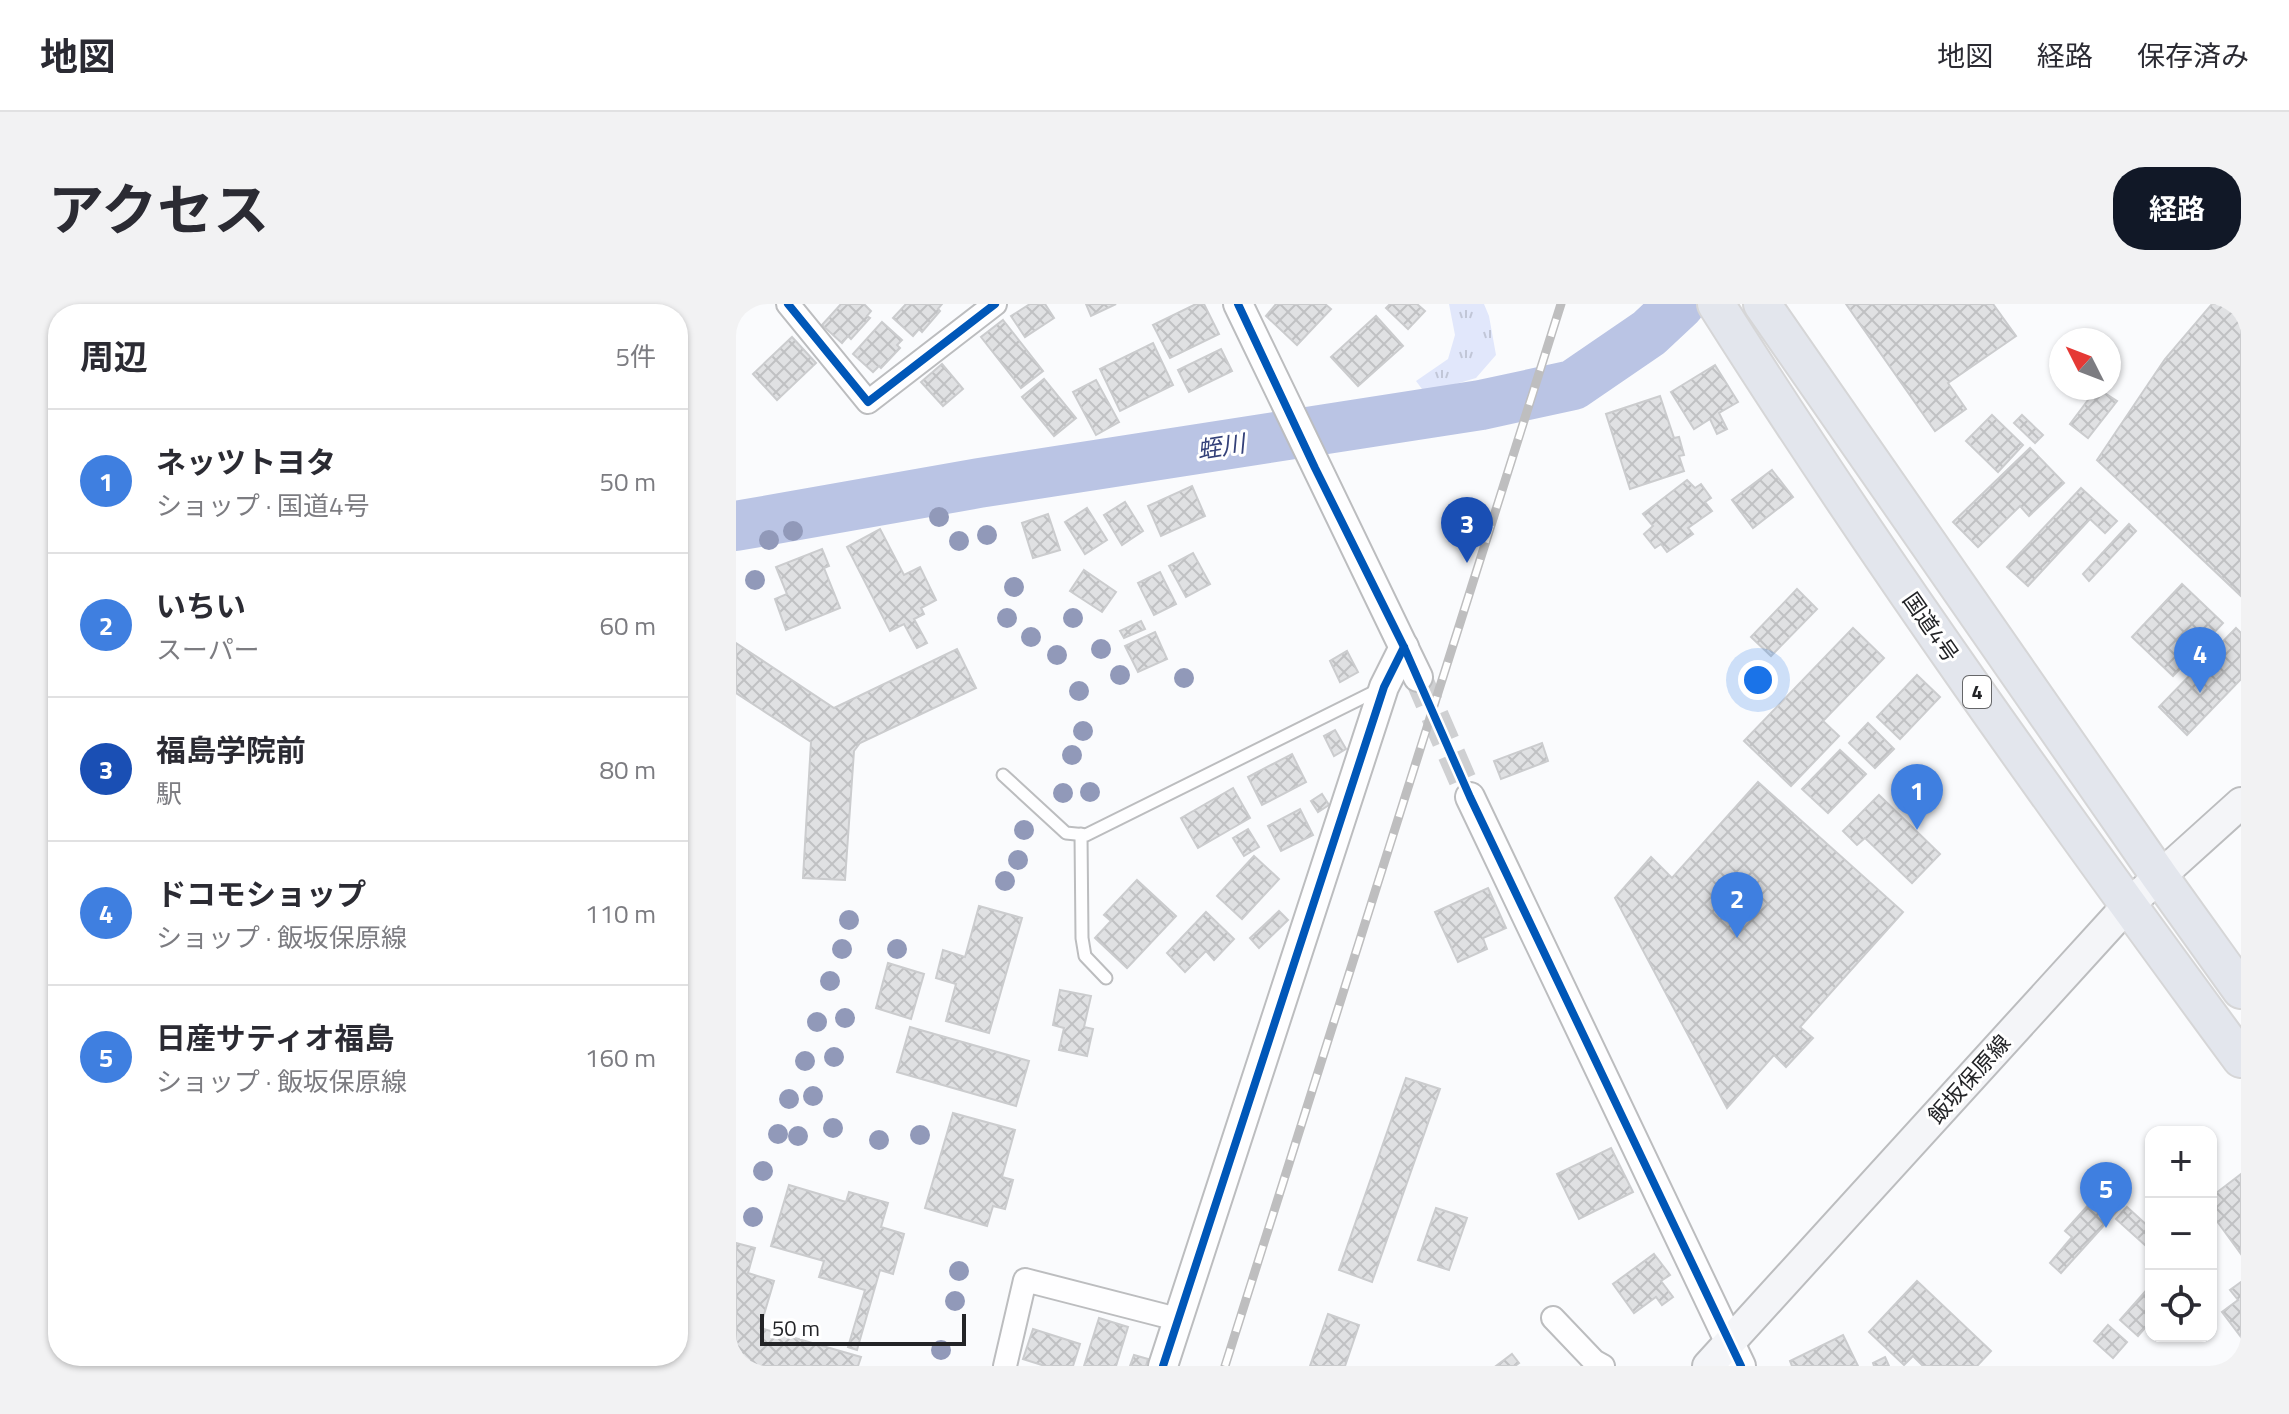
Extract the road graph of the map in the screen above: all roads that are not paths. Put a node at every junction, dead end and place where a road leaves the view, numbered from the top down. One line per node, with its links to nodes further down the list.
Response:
1 (788, 304): 2 (street)
2 (995, 304)
3 (1238, 304): 6 (street)
4 (1762, 304): 13 (highway, 国道4号 / 4)
5 (1720, 310): 14 (highway, 国道4号 / 4)
6 (1404, 647): 7 (street); 8 (street)
7 (1418, 677)
8 (1384, 687): 12 (lane); 19 (street)
9 (1003, 775): 12 (lane)
10 (1470, 797): 20 (street)
11 (2241, 803): 13 (main road, 飯坂保原線)
12 (1081, 834): 15 (lane)
13 (2160, 877): 14 (main road, 飯坂保原線); 16 (highway, 国道4号 / 4)
14 (2128, 905): 17 (highway, 国道4号 / 4); 20 (main road, 飯坂保原線)
15 (1106, 978)
16 (2241, 990)
17 (2241, 1059)
18 (1553, 1318): 23 (street)
19 (1177, 1319): 21 (street); 22 (street)
20 (1735, 1354): 24 (main road, 飯坂保原線)
21 (1005, 1366)
22 (1163, 1366)
23 (1603, 1366)
24 (1708, 1366)

